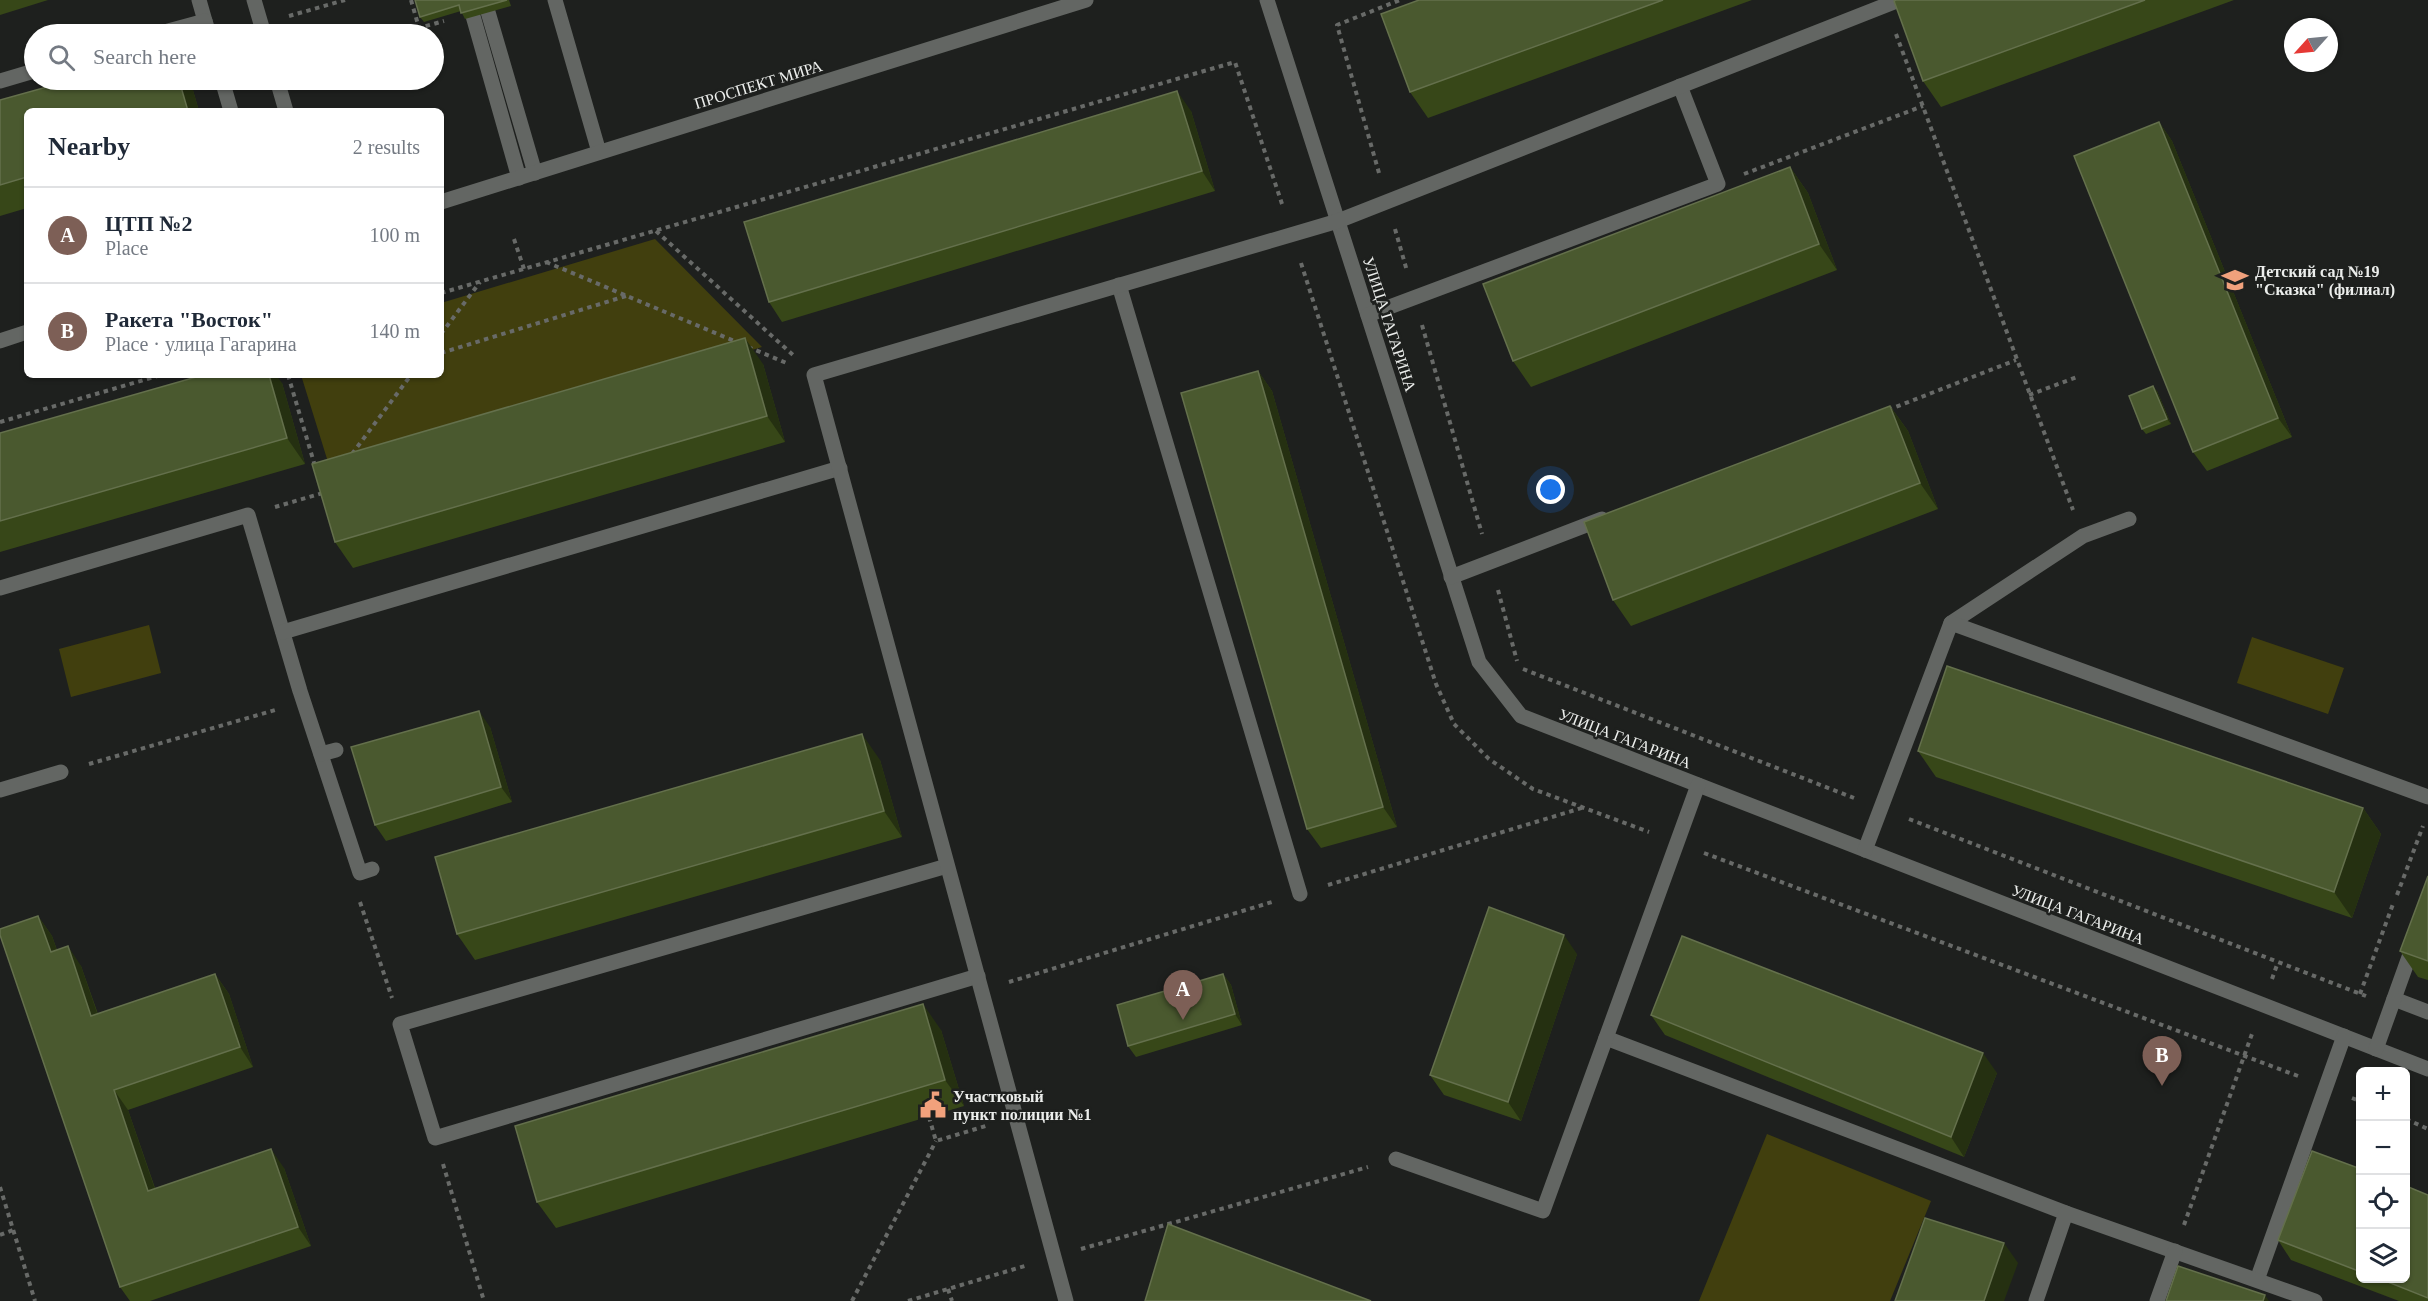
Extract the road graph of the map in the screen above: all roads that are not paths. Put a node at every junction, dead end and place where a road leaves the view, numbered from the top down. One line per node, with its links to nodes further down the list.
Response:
1 (199, 0): 7 (street)
2 (254, 0): 8 (street)
3 (555, 0): 16 (street)
4 (1086, 0): 16 (street, ПРОСПЕКТ МИРА)
5 (1267, 0): 20 (street, УЛИЦА ГАГАРИНА)
6 (1892, 2): 11 (street)
7 (206, 24)
8 (261, 24)
9 (24, 74): 10 (street)
10 (0, 81)
11 (1680, 86): 20 (street); 22 (street)
12 (225, 90): 14 (street)
13 (280, 90): 15 (street)
14 (230, 108)
15 (285, 108)
16 (598, 152): 17 (street, ПРОСПЕКТ МИРА)
17 (535, 173): 18 (street, ПРОСПЕКТ МИРА); 18 (street)
18 (519, 178): 19 (street, ПРОСПЕКТ МИРА)
19 (444, 201)
20 (1338, 221): 21 (street); 22 (street, УЛИЦА ГАГАРИНА)
21 (1119, 285): 25 (street); 39 (street)
22 (1368, 315): 28 (street, УЛИЦА ГАГАРИНА)
23 (24, 333): 24 (street)
24 (0, 341)
25 (840, 468): 31 (street); 37 (street)
26 (1620, 512): 28 (street)
27 (2128, 519): 30 (street)
28 (1451, 577): 33 (street, УЛИЦА ГАГАРИНА)
29 (0, 588): 31 (street)
30 (1951, 623): 35 (street); 36 (street)
31 (283, 632): 38 (street)
32 (61, 772): 34 (street)
33 (1698, 785): 36 (street, УЛИЦА ГАГАРИНА); 45 (street)
34 (0, 790)
35 (2428, 797)
36 (1865, 850): 44 (street, УЛИЦА ГАГАРИНА)
37 (948, 866): 41 (street); 41 (street)
38 (372, 869)
39 (1300, 894)
40 (2428, 904): 42 (street)
41 (978, 976): 52 (street)
42 (2392, 1003): 43 (street); 46 (street)
43 (2428, 1012)
44 (2344, 1036): 46 (street, УЛИЦА ГАГАРИНА); 51 (street)
45 (1606, 1038): 48 (street); 49 (street)
46 (2376, 1049): 47 (street, УЛИЦА ГАГАРИНА)
47 (2428, 1069)
48 (1396, 1159)
49 (2066, 1213): 50 (street); 53 (street)
50 (2175, 1251): 51 (street); 54 (street)
51 (2257, 1280): 55 (street)
52 (1066, 1301)
53 (2036, 1301)
54 (2157, 1301)
55 (2315, 1301)

